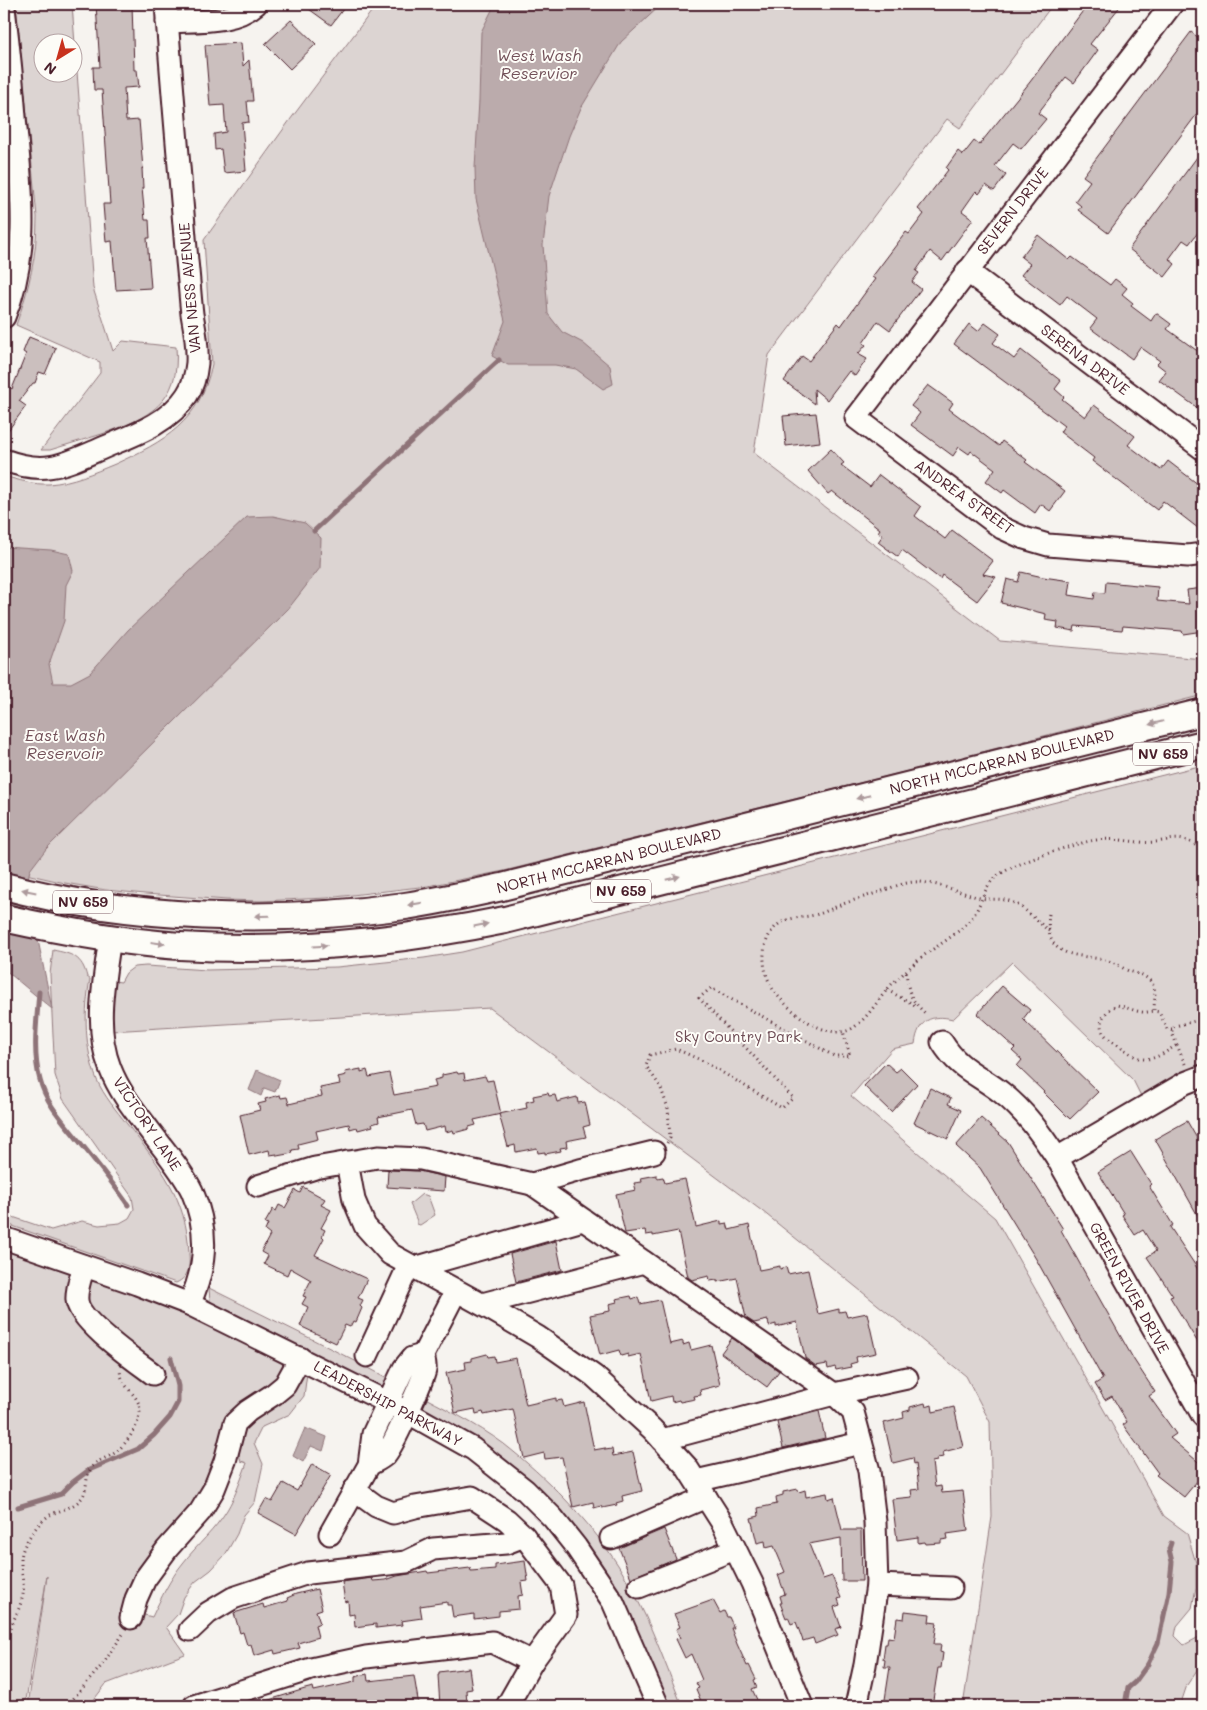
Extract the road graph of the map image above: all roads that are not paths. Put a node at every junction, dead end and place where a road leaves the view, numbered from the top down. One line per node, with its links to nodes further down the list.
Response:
1 (256, 4): 4 (street)
2 (1172, 4): 6 (street, SEVERN DRIVE)
3 (4, 8): 5 (street)
4 (166, 13): 10 (street, VAN NESS AVENUE)
5 (10, 124): 7 (street)
6 (967, 271): 8 (street, SEVERN DRIVE); 9 (street, SERENA DRIVE)
7 (4, 316)
8 (856, 418): 11 (street, ANDREA STREET)
9 (1203, 449)
10 (4, 460)
11 (1203, 554)
12 (1203, 712): 16 (main road, NORTH MCCARRAN BOULEVARD / NV 659, one-way to 16)
13 (1203, 744): 19 (main road, NV 659, one-way to 13)
14 (4, 886): 15 (main road, NORTH MCCARRAN BOULEVARD / NV 659, one-way to 14)
15 (113, 906): 16 (main road, NORTH MCCARRAN BOULEVARD / NV 659); 18 (main road)
16 (164, 912): 19 (main road)
17 (4, 918): 18 (main road, NV 659)
18 (52, 929): 19 (main road, NV 659)
19 (110, 938): 33 (street, VICTORY LANE)
20 (942, 1042): 23 (street, GREEN RIVER DRIVE)
21 (1198, 1077): 23 (street)
22 (654, 1152): 25 (street)
23 (1057, 1158): 43 (street, GREEN RIVER DRIVE)
24 (347, 1162): 25 (street); 26 (street); 31 (street)
25 (532, 1184): 27 (street)
26 (258, 1186)
27 (583, 1220): 29 (street); 31 (street)
28 (4, 1238): 30 (street, LEADERSHIP PARKWAY)
29 (644, 1262): 34 (street); 40 (street)
30 (84, 1266): 33 (street, LEADERSHIP PARKWAY); 38 (street)
31 (411, 1266): 32 (street); 36 (street)
32 (456, 1291): 34 (street); 35 (street)
33 (189, 1304): 37 (street, LEADERSHIP PARKWAY)
34 (482, 1304): 44 (street)
35 (423, 1355): 41 (street); 42 (street)
36 (367, 1356)
37 (300, 1358): 41 (street, LEADERSHIP PARKWAY); 56 (street)
38 (154, 1374)
39 (907, 1378): 40 (street)
40 (834, 1394): 44 (street); 45 (street)
41 (386, 1402): 42 (street, LEADERSHIP PARKWAY); 46 (street)
42 (407, 1412): 46 (street); 61 (street, LEADERSHIP PARKWAY)
43 (1203, 1416)
44 (662, 1440): 47 (street)
45 (861, 1443): 47 (street); 53 (street)
46 (368, 1465): 48 (street)
47 (701, 1489): 51 (street); 52 (street)
48 (354, 1490): 49 (street); 50 (street)
49 (330, 1534)
50 (524, 1536): 57 (street); 58 (street)
51 (611, 1538)
52 (736, 1549): 54 (street); 62 (street)
53 (877, 1585): 55 (street); 63 (street)
54 (639, 1587)
55 (951, 1588)
56 (131, 1618)
57 (190, 1630)
58 (532, 1662): 59 (street); 60 (street)
59 (194, 1706)
60 (507, 1706)
61 (658, 1706)
62 (802, 1706)
63 (856, 1706)

